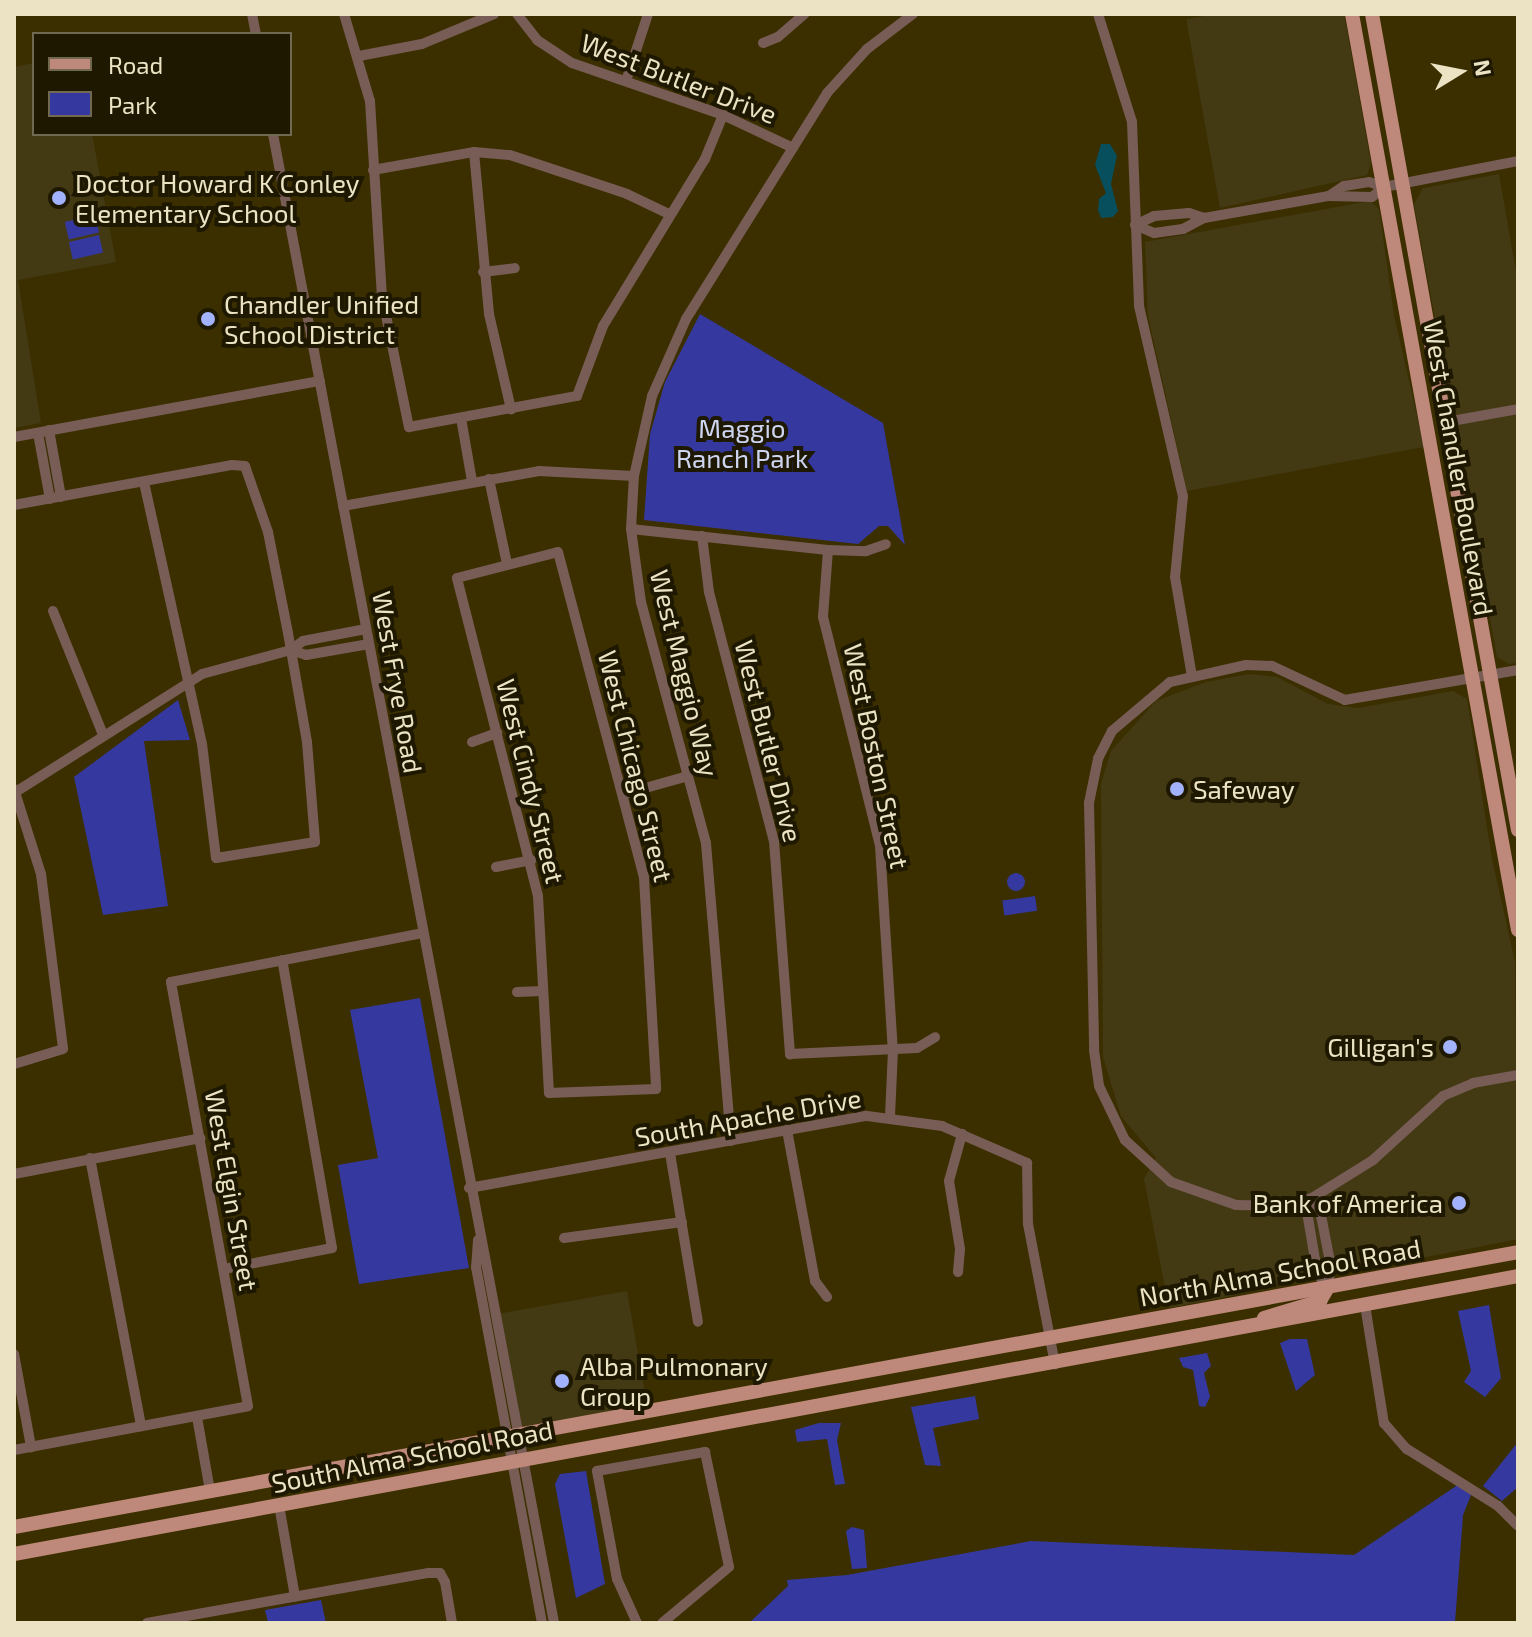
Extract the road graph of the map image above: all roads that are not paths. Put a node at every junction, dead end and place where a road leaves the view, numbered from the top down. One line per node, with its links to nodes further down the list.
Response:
1 (344, 14): 11 (street)
2 (494, 14): 11 (street)
3 (517, 14): 12 (street, West Butler Drive)
4 (648, 14): 12 (street)
5 (804, 14): 10 (street)
6 (913, 14): 15 (street, West Maggio Way)
7 (1098, 14): 22 (street)
8 (1352, 14): 19 (main road, West Chandler Boulevard)
9 (1372, 14): 19 (main road, West Chandler Boulevard)
10 (763, 43)
11 (359, 56): 18 (street)
12 (626, 81): 13 (street, West Butler Drive)
13 (723, 115): 15 (street, West Butler Drive); 20 (street)
14 (273, 136): 25 (street, West Frye Road)
15 (793, 148): 32 (street, West Maggio Way)
16 (474, 152): 18 (street); 20 (street); 24 (street)
17 (1518, 161): 19 (street)
18 (373, 170): 28 (street)
19 (1393, 185): 21 (street); 29 (main road, West Chandler Boulevard); 50 (main road, West Chandler Boulevard)
20 (669, 214): 26 (street)
21 (1204, 218): 22 (street); 22 (street)
22 (1135, 225): 49 (street)
23 (515, 268): 24 (street)
24 (483, 272): 26 (street)
25 (320, 381): 30 (street); 38 (street, West Frye Road)
26 (511, 409): 28 (street)
27 (1518, 409): 29 (street)
28 (461, 418): 34 (street)
29 (1446, 422): 50 (main road, West Chandler Boulevard)
30 (44, 432): 31 (street); 36 (street)
31 (14, 437)
32 (634, 476): 33 (street); 39 (street, West Maggio Way)
33 (489, 479): 34 (street); 43 (street)
34 (472, 481): 38 (street)
35 (144, 482): 36 (street); 47 (street); 51 (street)
36 (55, 498): 37 (street)
37 (14, 505)
38 (343, 506): 45 (street, West Frye Road)
39 (631, 529): 40 (street); 55 (street, West Maggio Way)
40 (702, 536): 42 (street); 68 (street, West Butler Drive)
41 (886, 544): 42 (street)
42 (828, 550): 68 (street, West Boston Street)
43 (507, 564): 52 (street, West Cindy Street); 58 (street, West Chicago Street)
44 (53, 611): 53 (street)
45 (366, 629): 46 (street, West Frye Road); 47 (street)
46 (369, 644): 47 (street); 63 (street, West Frye Road)
47 (291, 650): 51 (street); 51 (street)
48 (1518, 670): 50 (street)
49 (1192, 676): 50 (street); 81 (street)
50 (1481, 677): 57 (main road, West Chandler Boulevard); 62 (main road, West Chandler Boulevard)
51 (188, 682): 53 (street)
52 (497, 733): 54 (street); 60 (street, West Cindy Street)
53 (103, 735): 56 (street)
54 (472, 742)
55 (688, 776): 58 (street); 76 (street, West Maggio Way)
56 (14, 791): 69 (street)
57 (1515, 793): 59 (main road, West Chandler Boulevard)
58 (624, 794): 71 (street, West Chicago Street)
59 (1518, 830)
60 (531, 860): 61 (street); 65 (street, West Cindy Street)
61 (496, 867)
62 (1518, 925)
63 (422, 933): 64 (street); 80 (street, West Frye Road)
64 (282, 960): 75 (street, West Elgin Street); 85 (street)
65 (543, 991): 66 (street); 71 (street, West Cindy Street)
66 (517, 992)
67 (935, 1037): 68 (street)
68 (893, 1050): 72 (street, West Boston Street)
69 (14, 1064)
70 (1518, 1075): 81 (street)
71 (549, 1093)
72 (890, 1116): 73 (street, South Apache Drive); 74 (street, South Apache Drive)
73 (787, 1130): 76 (street, South Apache Drive); 89 (street)
74 (962, 1134): 86 (street); 93 (street, South Apache Drive)
75 (201, 1138): 78 (street); 85 (street, West Elgin Street)
76 (731, 1141): 77 (street, South Apache Drive)
77 (670, 1153): 80 (street, South Apache Drive); 82 (street)
78 (90, 1158): 79 (street); 97 (street)
79 (14, 1174)
80 (469, 1188): 98 (street, West Frye Road)
81 (1312, 1198): 88 (street)
82 (682, 1222): 83 (street); 91 (street)
83 (564, 1238)
84 (1518, 1252): 88 (main road, North Alma School Road)
85 (224, 1269): 96 (street, West Elgin Street)
86 (958, 1272)
87 (1518, 1276): 90 (main road, North Alma School Road)
88 (1327, 1289): 92 (main road); 93 (main road, North Alma School Road)
89 (827, 1297)
90 (1365, 1305): 92 (main road, North Alma School Road); 104 (street)
91 (698, 1322)
92 (1250, 1326): 95 (main road, North Alma School Road)
93 (1050, 1338): 95 (street); 98 (main road, South Alma School Road)
94 (14, 1354): 99 (street)
95 (1055, 1364): 101 (main road, South Alma School Road)
96 (197, 1417): 97 (street); 102 (street)
97 (141, 1426): 99 (street)
98 (515, 1436): 101 (street, West Frye Road); 102 (main road, South Alma School Road)
99 (31, 1447): 100 (street)
100 (14, 1450)
101 (519, 1460): 103 (main road, South Alma School Road); 111 (street, West Frye Road); 112 (street, West Frye Road)
102 (210, 1491): 105 (main road, South Alma School Road)
103 (279, 1505): 106 (main road, South Alma School Road); 107 (street)
104 (1518, 1526)
105 (14, 1527)
106 (14, 1554)
107 (295, 1597): 108 (street); 110 (street)
108 (199, 1618): 109 (street)
109 (147, 1623)
110 (452, 1623)
111 (542, 1623)
112 (554, 1623)
113 (637, 1623): 114 (street)
114 (662, 1623)

